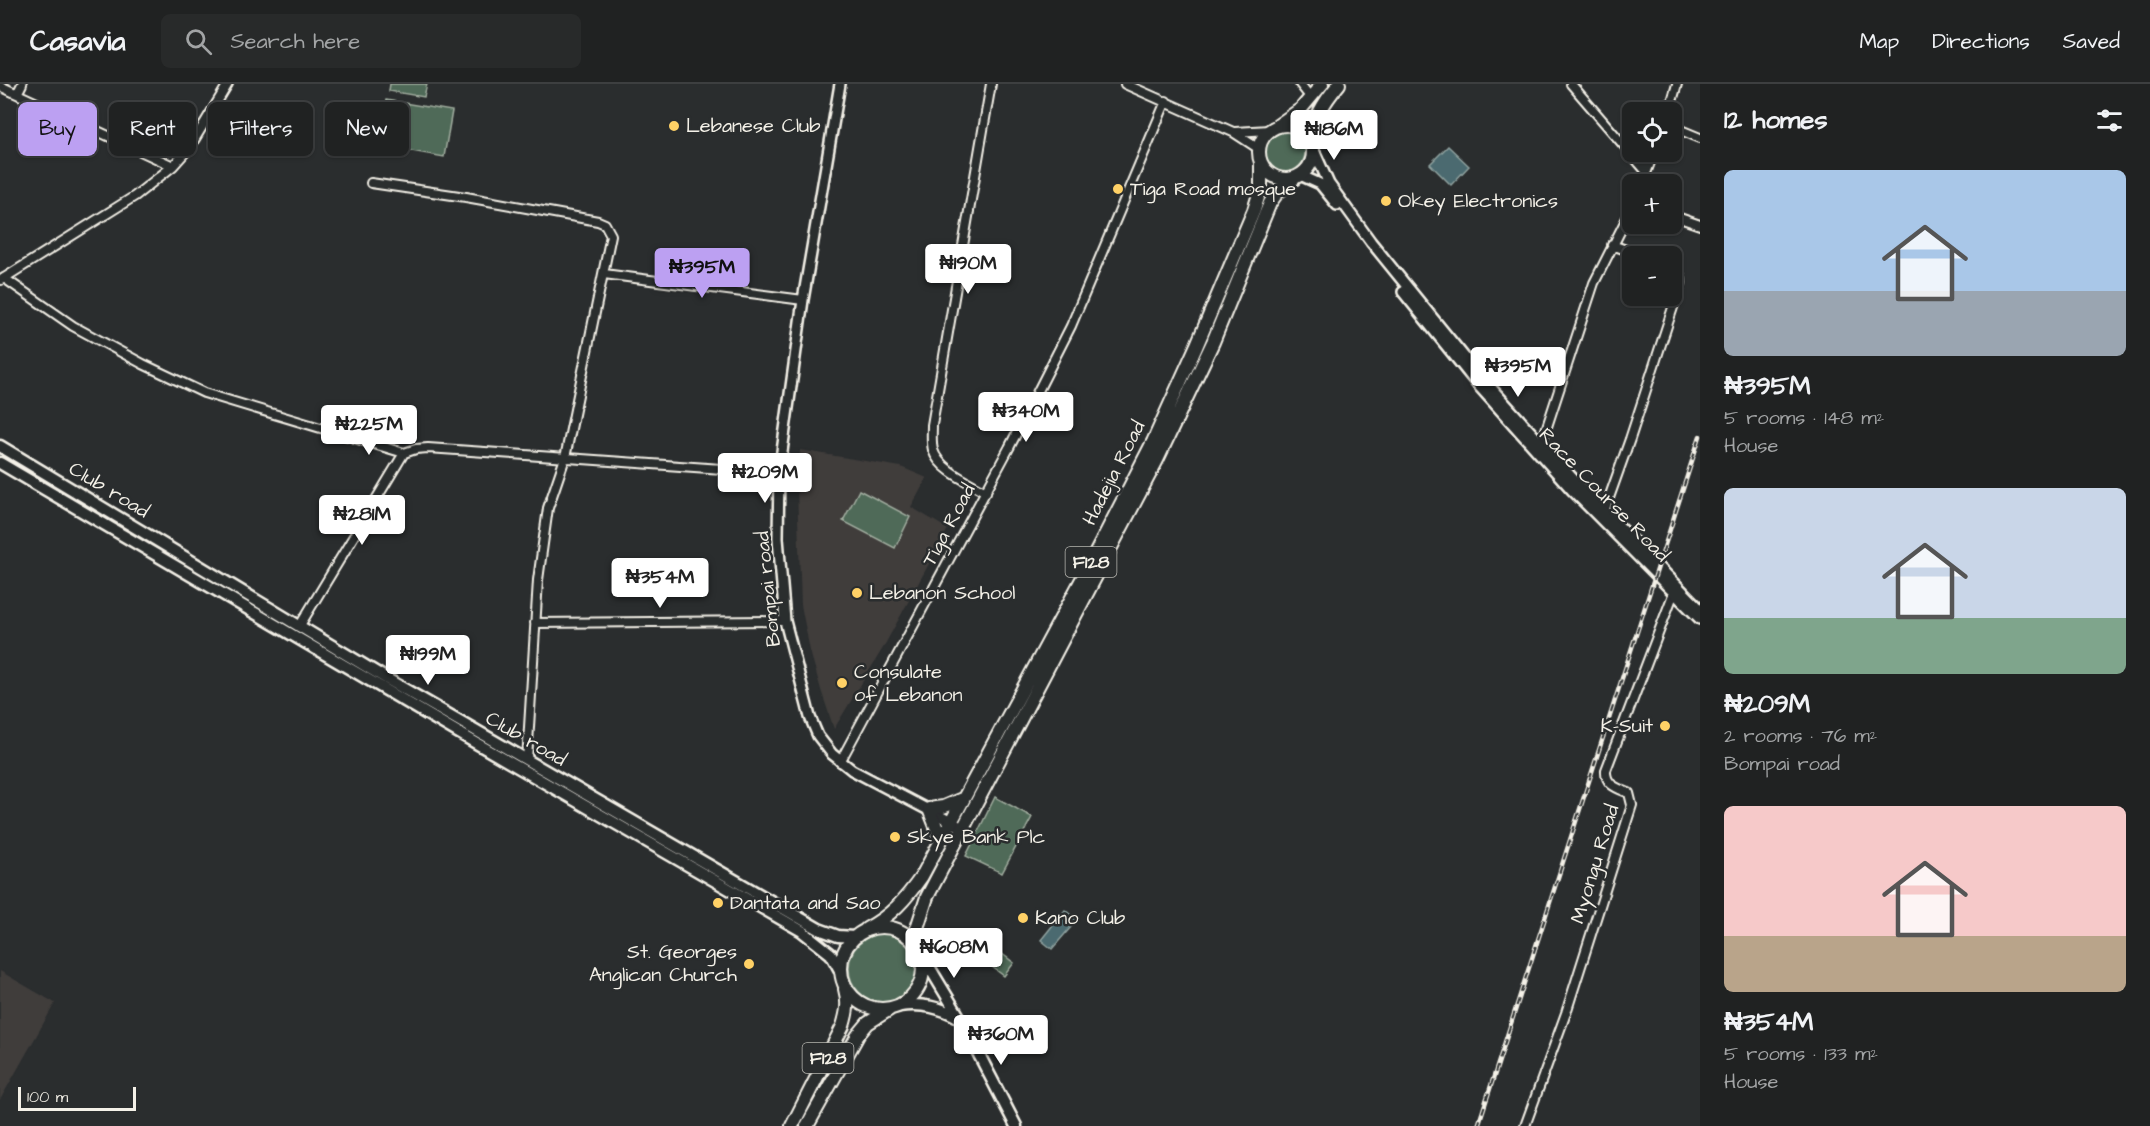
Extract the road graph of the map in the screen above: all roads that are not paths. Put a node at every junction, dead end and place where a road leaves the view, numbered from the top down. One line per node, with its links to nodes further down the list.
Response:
1 (22, 84): 12 (street)
2 (228, 84): 24 (street)
3 (840, 84): 36 (street, Bompai road)
4 (991, 84): 44 (street)
5 (1125, 84): 14 (street)
6 (1300, 84): 13 (street)
7 (1322, 84): 13 (main road)
8 (1339, 84): 20 (main road, F128)
9 (1571, 84): 25 (street)
10 (1677, 84): 15 (street)
11 (0, 87): 12 (street)
12 (17, 94): 24 (street)
13 (1311, 98): 16 (main road)
14 (1166, 101): 18 (street); 44 (street, Tiga Road)
15 (1672, 102)
16 (1273, 128): 18 (street); 20 (main road); 21 (main road)
17 (1682, 131): 19 (street)
18 (1233, 132): 21 (street)
19 (1700, 138)
20 (1313, 146): 27 (main road, F128); 38 (street, Race Course Road)
21 (1259, 149): 23 (main road, F128)
22 (1650, 162): 25 (street)
23 (1261, 164): 27 (main road); 55 (main road, Hadejia Road / F128)
24 (173, 166): 35 (street)
25 (1646, 171): 26 (street)
26 (1645, 174)
27 (1297, 177): 46 (street, Race Course Road); 58 (main road, Hadejia Road / F128)
28 (371, 183): 34 (street)
29 (1682, 219): 30 (street)
30 (1700, 225)
31 (1622, 226): 32 (street)
32 (1612, 244): 33 (street); 38 (street)
33 (1622, 248)
34 (604, 274): 36 (street); 41 (street)
35 (2, 279): 40 (street)
36 (803, 300): 43 (street, Bompai road)
37 (1674, 306): 45 (street)
38 (1542, 445): 45 (street, Race Course Road)
39 (0, 446): 51 (main road, Club road)
40 (404, 453): 41 (street); 51 (street)
41 (565, 458): 43 (street); 50 (street)
42 (0, 463): 52 (main road)
43 (779, 473): 49 (street, Bompai road)
44 (986, 492): 54 (street, Tiga Road)
45 (1604, 512): 46 (street, Race Course Road)
46 (1675, 589): 47 (street, Race Course Road); 48 (street, Race Course Road); 71 (street, Myongu Road)
47 (1700, 609)
48 (1700, 619)
49 (785, 621): 50 (street); 54 (street, Bompai road)
50 (535, 623): 53 (street)
51 (299, 627): 52 (main road, Club road)
52 (307, 638): 53 (main road, Club road); 60 (main road)
53 (527, 760): 60 (main road, Club road)
54 (840, 762): 56 (street, Bompai road)
55 (962, 799): 56 (main road); 57 (main road, Hadejia Road / F128)
56 (929, 809): 57 (street, Bompai road); 59 (main road)
57 (951, 820): 58 (street, Bompai road); 59 (main road, Hadejia Road / F128)
58 (964, 829): 63 (main road, Hadejia Road / F128)
59 (941, 839): 61 (main road, Hadejia Road / F128)
60 (714, 874): 62 (main road, Club road); 64 (main road)
61 (866, 929): 62 (main road, F128); 63 (main road)
62 (855, 937): 64 (main road, F128)
63 (920, 951): 66 (main road, F128); 67 (main road)
64 (841, 972): 65 (main road, F128)
65 (844, 986): 66 (main road); 68 (main road, F128)
66 (896, 1007): 67 (main road); 69 (main road, F128)
67 (960, 1018): 70 (main road)
68 (792, 1126)
69 (807, 1126)
70 (1016, 1126)
71 (1525, 1126)

